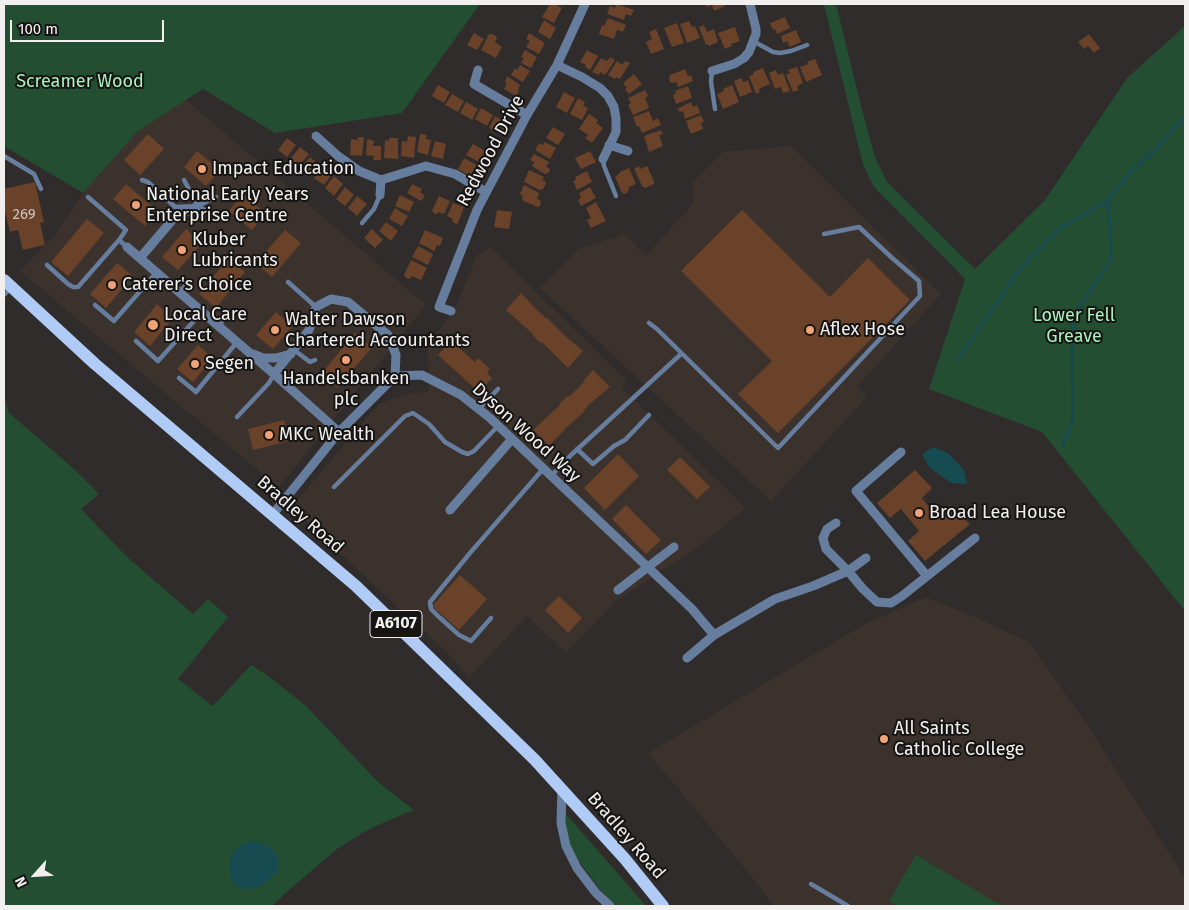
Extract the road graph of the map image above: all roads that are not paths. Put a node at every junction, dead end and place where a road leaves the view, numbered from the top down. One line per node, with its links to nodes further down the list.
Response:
1 (585, 4): 5 (street, Redwood Drive)
2 (750, 4): 3 (street)
3 (753, 41): 4 (lane); 7 (street)
4 (807, 45)
5 (557, 66): 9 (street, Redwood Drive); 11 (street)
6 (478, 70): 9 (street)
7 (712, 71): 8 (lane)
8 (715, 109)
9 (527, 115): 19 (street, Redwood Drive)
10 (316, 136): 17 (street)
11 (609, 146): 12 (street); 14 (street)
12 (628, 151)
13 (4, 156): 18 (lane)
14 (603, 159): 21 (lane)
15 (142, 180): 24 (lane)
16 (184, 180): 24 (lane)
17 (381, 180): 19 (street); 20 (street)
18 (41, 188)
19 (486, 192): 39 (street, Redwood Drive)
20 (380, 195): 26 (lane)
21 (616, 196)
22 (88, 197): 28 (lane)
23 (216, 197): 24 (lane)
24 (198, 206): 25 (lane); 30 (street)
25 (217, 218)
26 (362, 223)
27 (824, 234): 48 (lane)
28 (119, 240): 29 (lane); 31 (lane)
29 (127, 247): 30 (street)
30 (140, 258): 32 (street)
31 (47, 265)
32 (156, 273): 36 (street); 37 (lane)
33 (288, 282): 38 (lane)
34 (186, 284): 36 (lane)
35 (6, 288): 66 (main road, Bradley Road / A6107)
36 (179, 292): 40 (street)
37 (95, 305)
38 (316, 307): 46 (street); 51 (street)
39 (451, 311)
40 (202, 312): 43 (street); 44 (lane)
41 (225, 318): 43 (lane)
42 (649, 322): 48 (lane)
43 (219, 326): 45 (street)
44 (136, 341)
45 (237, 342): 47 (street); 52 (lane)
46 (293, 352): 47 (street); 49 (lane); 50 (street)
47 (250, 353): 50 (street)
48 (681, 354): 60 (lane)
49 (315, 360)
50 (274, 374): 56 (lane); 58 (street)
51 (395, 376): 54 (street, Dyson Wood Way); 58 (street)
52 (180, 378)
53 (498, 389): 54 (lane)
54 (479, 409): 57 (street, Dyson Wood Way)
55 (649, 415): 60 (lane)
56 (237, 417)
57 (498, 426): 59 (street, Dyson Wood Way); 64 (lane)
58 (339, 432): 66 (street)
59 (512, 439): 62 (street, Dyson Wood Way); 65 (street)
60 (577, 449): 63 (lane)
61 (901, 452): 73 (street)
62 (543, 468): 63 (street, Dyson Wood Way); 75 (lane)
63 (551, 476): 71 (street, Dyson Wood Way)
64 (334, 487)
65 (450, 510)
66 (273, 514): 78 (main road, Bradley Road / A6107)
67 (836, 523): 72 (street)
68 (975, 538): 73 (street)
69 (674, 547): 71 (street)
70 (866, 558): 72 (street)
71 (648, 567): 74 (street); 76 (street, Dyson Wood Way)
72 (848, 571): 73 (street); 76 (street)
73 (927, 576)
74 (618, 590)
75 (491, 618)
76 (714, 634): 77 (street)
77 (687, 658)
78 (562, 788): 80 (street, Bradley Road); 81 (main road, Bradley Road / A6107)
79 (811, 884): 82 (lane)
80 (610, 906)
81 (663, 906)
82 (848, 906)

